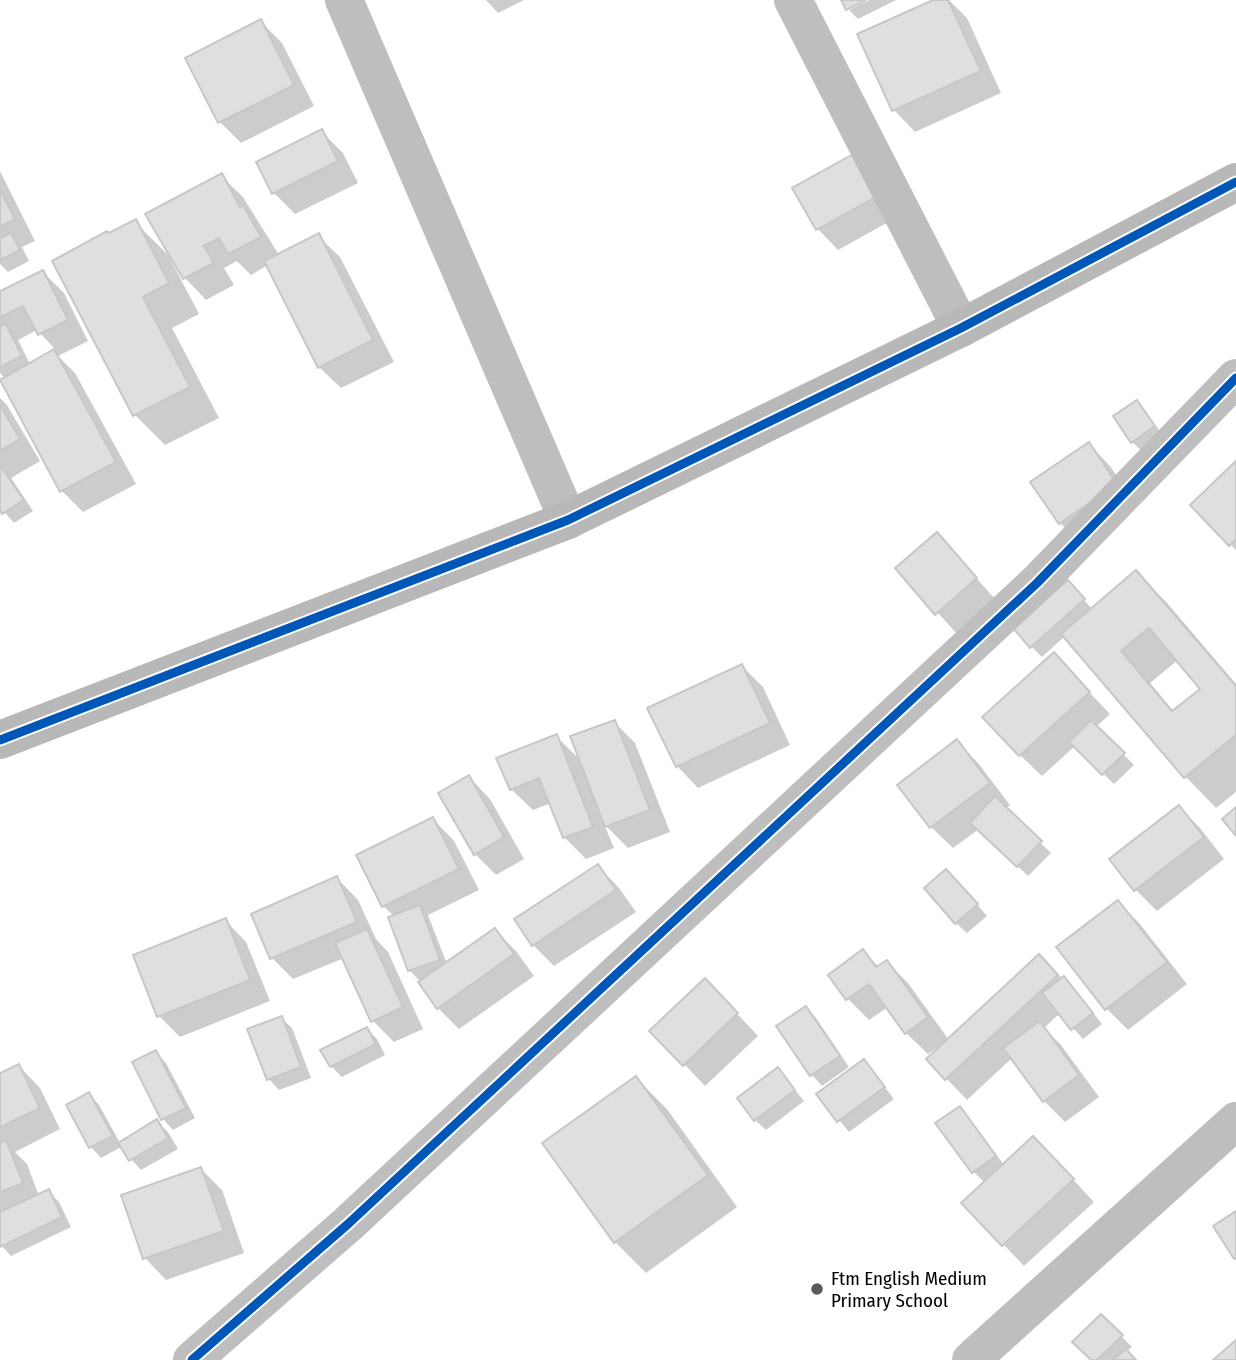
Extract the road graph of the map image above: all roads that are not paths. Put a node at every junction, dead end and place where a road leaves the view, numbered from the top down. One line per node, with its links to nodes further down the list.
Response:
1 (344, 0): 6 (street)
2 (793, 0): 4 (street)
3 (1236, 182): 4 (street)
4 (961, 328): 6 (street)
5 (1236, 379): 9 (street)
6 (568, 520): 7 (street)
7 (0, 740)
8 (1236, 1121): 10 (street)
9 (192, 1360)
10 (971, 1360)

